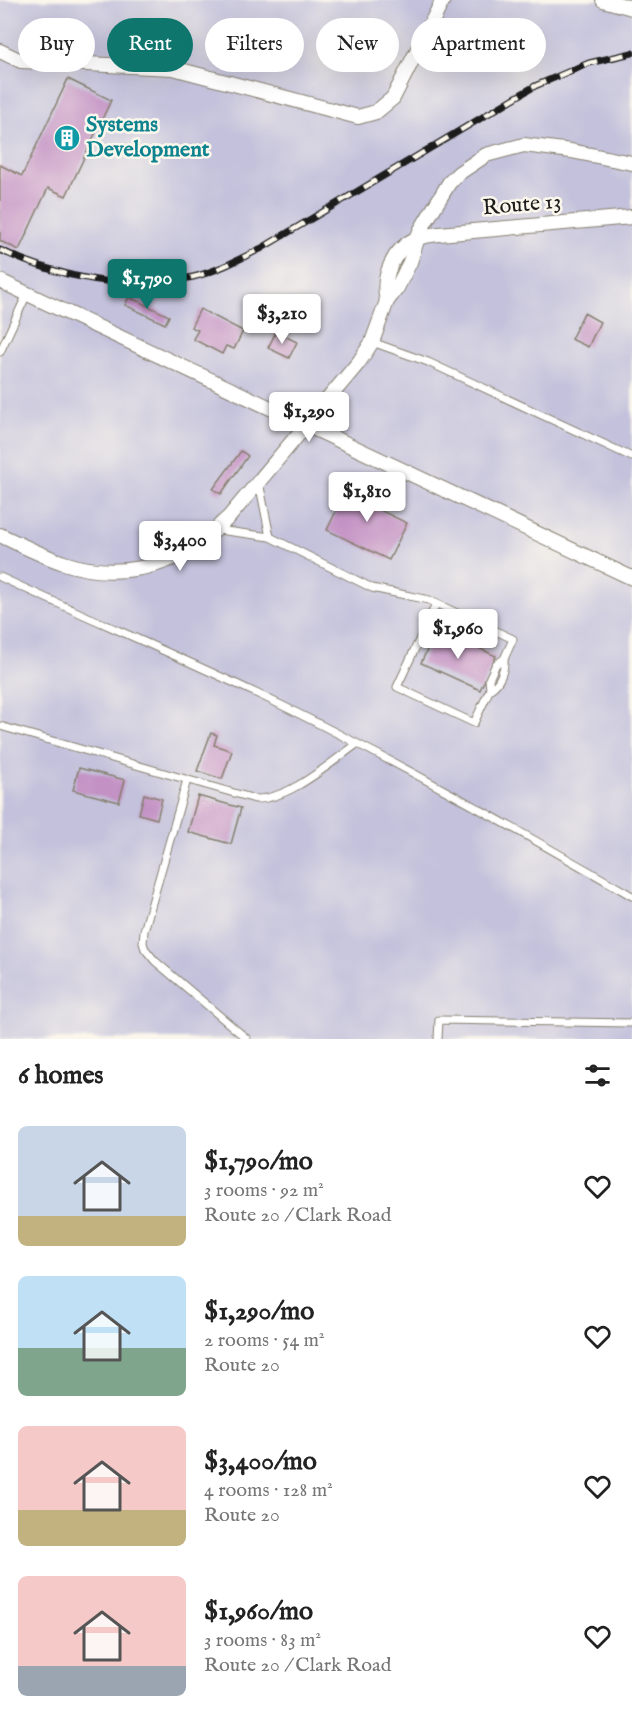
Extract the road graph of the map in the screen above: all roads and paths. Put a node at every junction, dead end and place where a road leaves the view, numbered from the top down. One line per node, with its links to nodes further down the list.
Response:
1 (443, 0): 4 (street)
2 (603, 0): 3 (street)
3 (632, 8)
4 (0, 51)
5 (632, 164): 7 (street, Route 13)
6 (632, 217): 7 (street, Route 13)
7 (417, 238): 10 (street, Route 13)
8 (0, 281): 9 (street)
9 (27, 294): 11 (lane); 12 (street)
10 (372, 342): 12 (street, Route 13); 13 (lane)
11 (0, 352)
12 (305, 424): 14 (street, Route 13); 19 (street)
13 (632, 457)
14 (258, 481): 15 (street, Route 13); 17 (lane)
15 (215, 530): 16 (street, Route 13); 17 (lane)
16 (0, 535)
17 (270, 537): 20 (lane)
18 (0, 577): 22 (lane)
19 (632, 578)
20 (436, 604): 20 (lane)
21 (0, 726): 23 (lane)
22 (357, 744): 23 (lane); 24 (lane)
23 (187, 780): 26 (lane)
24 (632, 896)
25 (632, 1023): 27 (lane)
26 (247, 1039)
27 (438, 1039)

